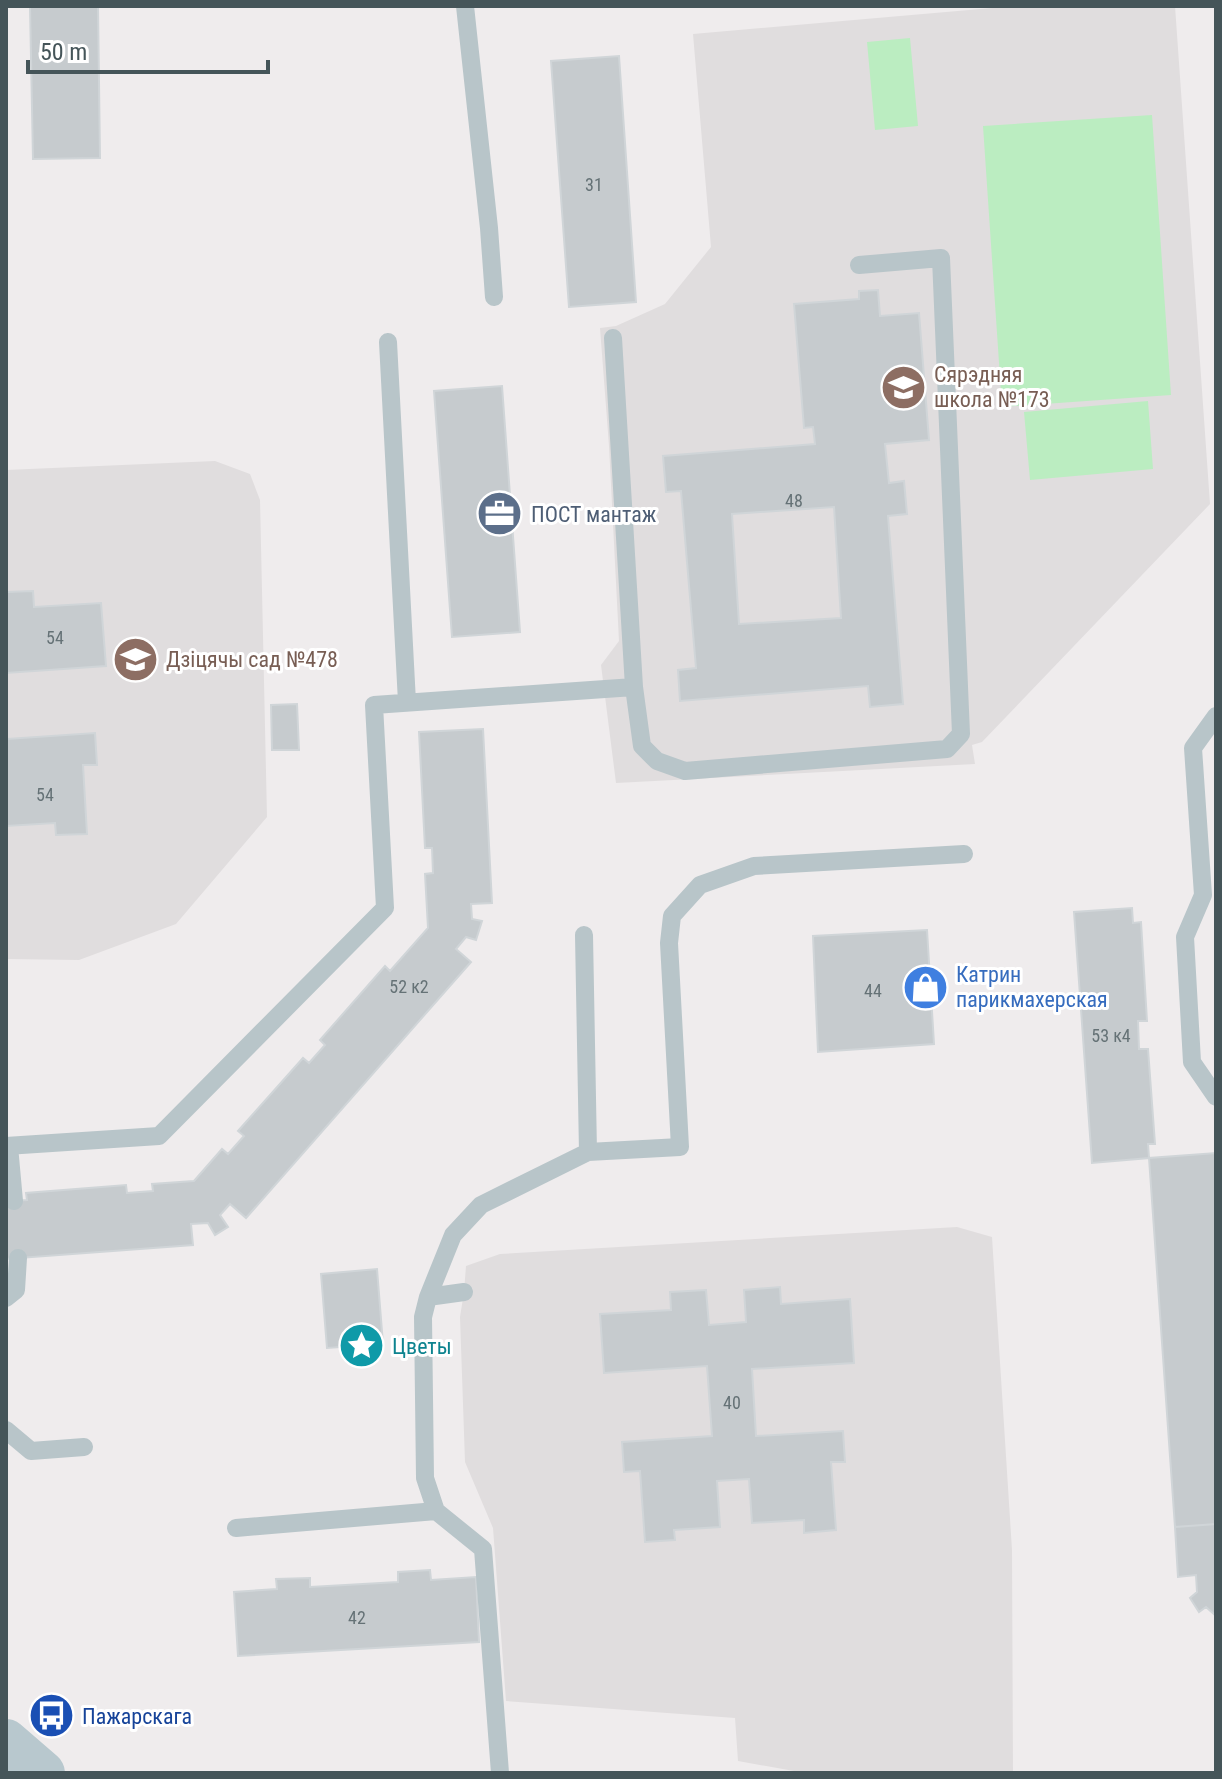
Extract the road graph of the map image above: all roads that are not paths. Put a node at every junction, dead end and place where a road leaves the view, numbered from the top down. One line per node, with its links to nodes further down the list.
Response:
1 (465, 6): 3 (lane)
2 (859, 265): 6 (lane)
3 (494, 297)
4 (613, 338): 6 (lane)
5 (388, 342): 7 (lane)
6 (634, 687): 7 (lane)
7 (407, 702): 12 (lane)
8 (1216, 716): 11 (lane)
9 (964, 854): 13 (lane)
10 (584, 935): 13 (lane)
11 (1216, 1097)
12 (8, 1146): 14 (lane)
13 (588, 1152): 17 (lane)
14 (14, 1201)
15 (18, 1258): 18 (lane)
16 (464, 1292): 17 (lane)
17 (428, 1297): 21 (lane)
18 (6, 1298)
19 (6, 1430): 20 (lane)
20 (84, 1447)
21 (436, 1511): 22 (lane); 25 (lane)
22 (236, 1528)
23 (6, 1741): 24 (street)
24 (43, 1773)
25 (500, 1773)

